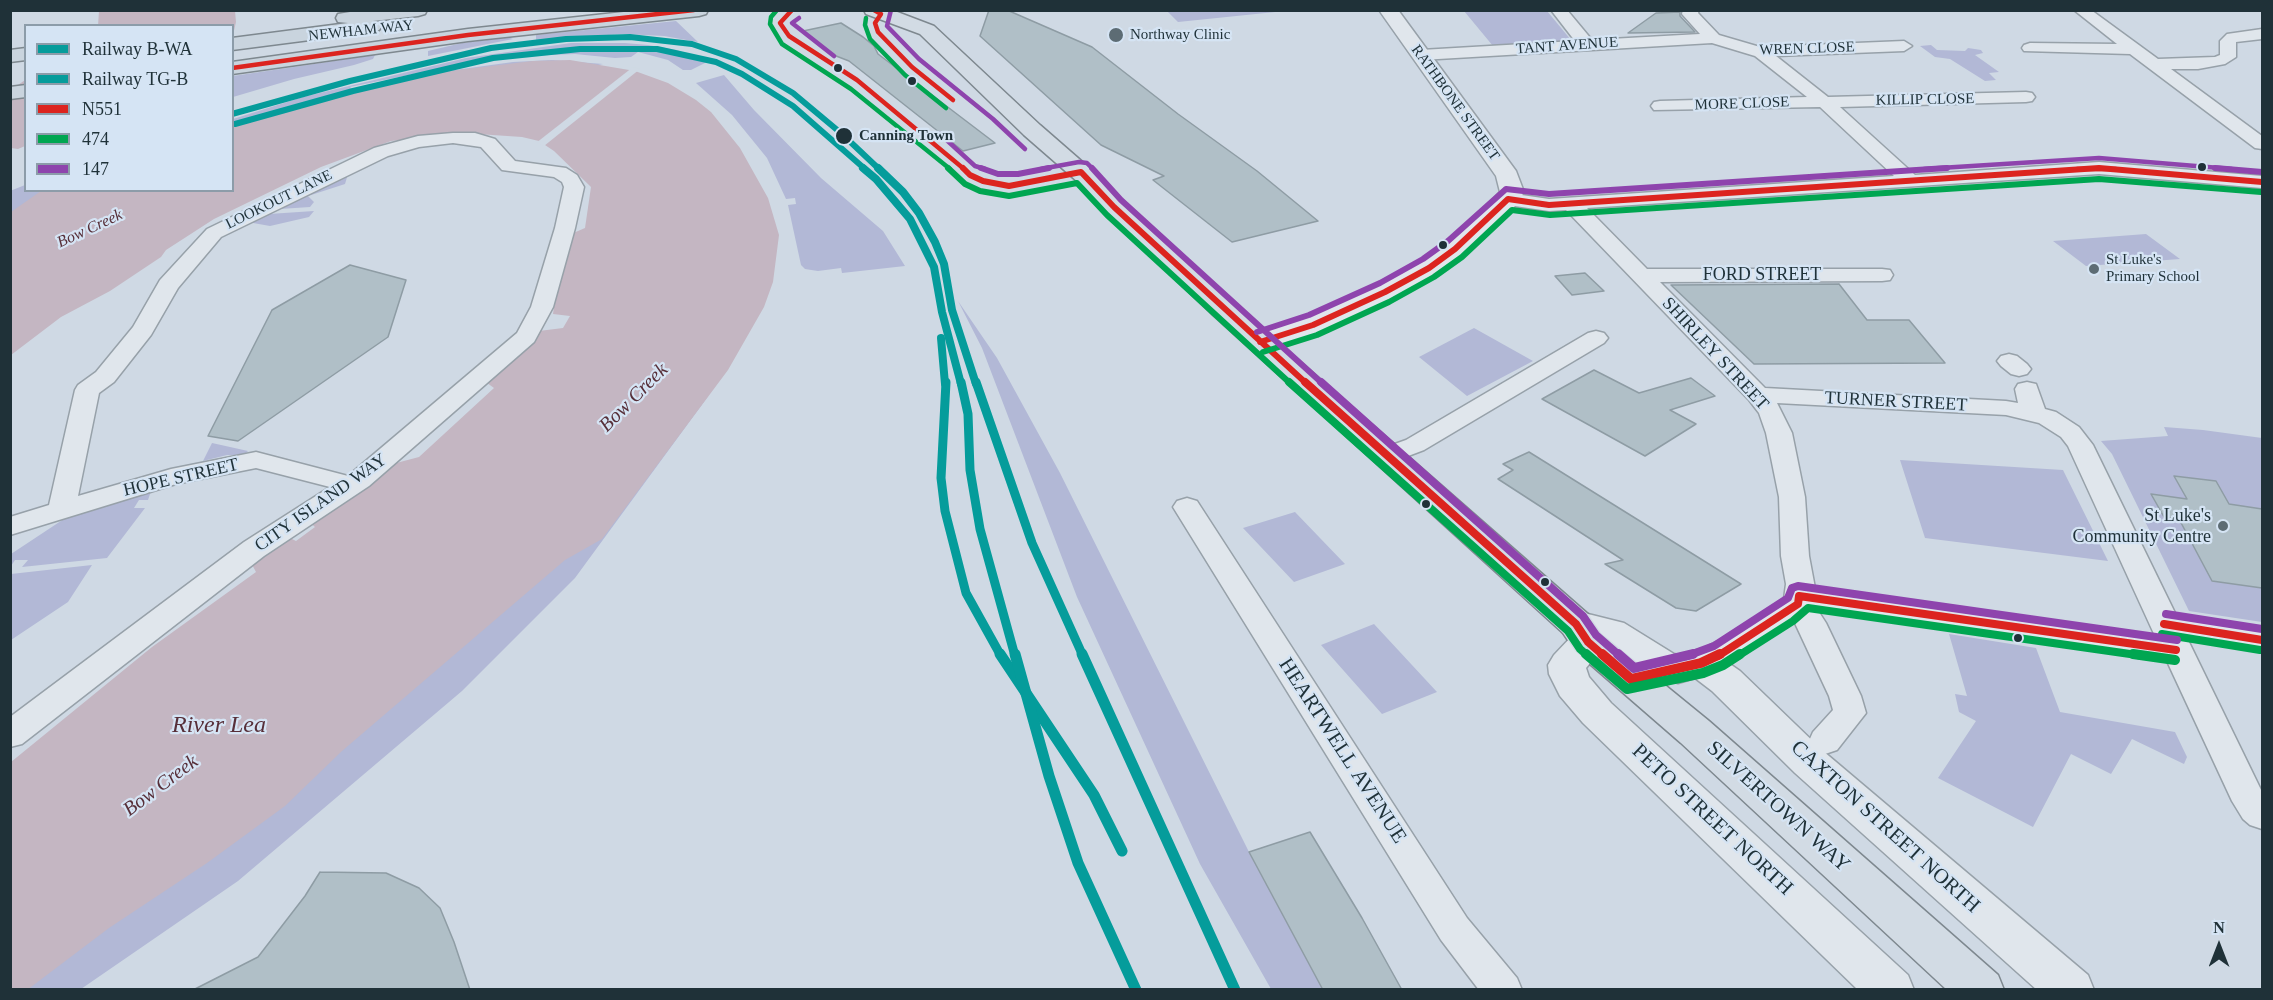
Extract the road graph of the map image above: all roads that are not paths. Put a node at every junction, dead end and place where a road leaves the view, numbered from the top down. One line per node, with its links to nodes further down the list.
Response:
1 (418, 10): 13 (highway)
2 (551, 10): 18 (highway, NEWHAM WAY)
3 (587, 10): 15 (highway, NEWHAM WAY)
4 (634, 10): 15 (highway, NEWHAM WAY)
5 (699, 10): 28 (highway)
6 (873, 10): 14 (main road, SILVERTOWN WAY)
7 (925, 10): 14 (main road)
8 (1388, 10): 26 (street, RATHBONE STREET)
9 (1558, 10): 20 (street)
10 (1691, 10): 17 (street, WREN CLOSE)
11 (2081, 10): 23 (street)
12 (437, 19): 18 (highway, NEWHAM WAY)
13 (234, 30)
14 (927, 30): 41 (main road, SILVERTOWN WAY)
15 (420, 32): 25 (highway, NEWHAM WAY)
16 (2262, 34): 27 (street)
17 (1713, 38): 20 (street, TANT AVENUE); 24 (street, WREN CLOSE)
18 (278, 39): 19 (highway, NEWHAM WAY)
19 (234, 44)
20 (1587, 45): 26 (street, TANT AVENUE)
21 (1904, 46): 24 (street, WREN CLOSE)
22 (2030, 48): 23 (street)
23 (2132, 49): 27 (street)
24 (1760, 52): 30 (street)
25 (234, 54)
26 (1421, 55): 36 (street, RATHBONE STREET)
27 (2151, 64): 32 (street)
28 (234, 68)
29 (2026, 98): 30 (street, KILLIP CLOSE)
30 (1824, 102): 31 (street, MORE CLOSE); 34 (street)
31 (1660, 106)
32 (2262, 144)
33 (509, 166): 44 (street, CITY ISLAND WAY); 46 (street, LOOKOUT LANE)
34 (1910, 180): 35 (street); 37 (street)
35 (2262, 182)
36 (1508, 199): 37 (street); 41 (street)
37 (1570, 203): 39 (street, SHIRLEY STREET)
38 (1882, 275): 39 (street, FORD STREET)
39 (1642, 276): 42 (street, SHIRLEY STREET)
40 (1596, 338): 43 (street)
41 (1260, 342): 43 (main road, SILVERTOWN WAY)
42 (1758, 395): 48 (street, SHIRLEY STREET); 50 (street, TURNER STREET)
43 (1388, 456): 49 (main road, SILVERTOWN WAY)
44 (352, 485): 46 (street, HOPE STREET); 54 (street, CITY ISLAND WAY)
45 (1187, 507): 57 (street, HEARTWELL AVENUE)
46 (62, 509): 47 (street, HOPE STREET)
47 (10, 526)
48 (1798, 600): 50 (street); 52 (street); 55 (street)
49 (1582, 633): 52 (street, SILVERTOWN WAY); 53 (main road, SILVERTOWN WAY); 58 (street, PETO STREET NORTH)
50 (2170, 637): 51 (street); 56 (street, TURNER STREET)
51 (2262, 640)
52 (1689, 666): 53 (street); 60 (street, CAXTON STREET NORTH)
53 (1631, 679): 59 (main road, SILVERTOWN WAY)
54 (10, 735)
55 (1825, 741)
56 (2259, 812)
57 (1503, 990)
58 (1890, 990)
59 (1981, 990)
60 (2071, 990)

